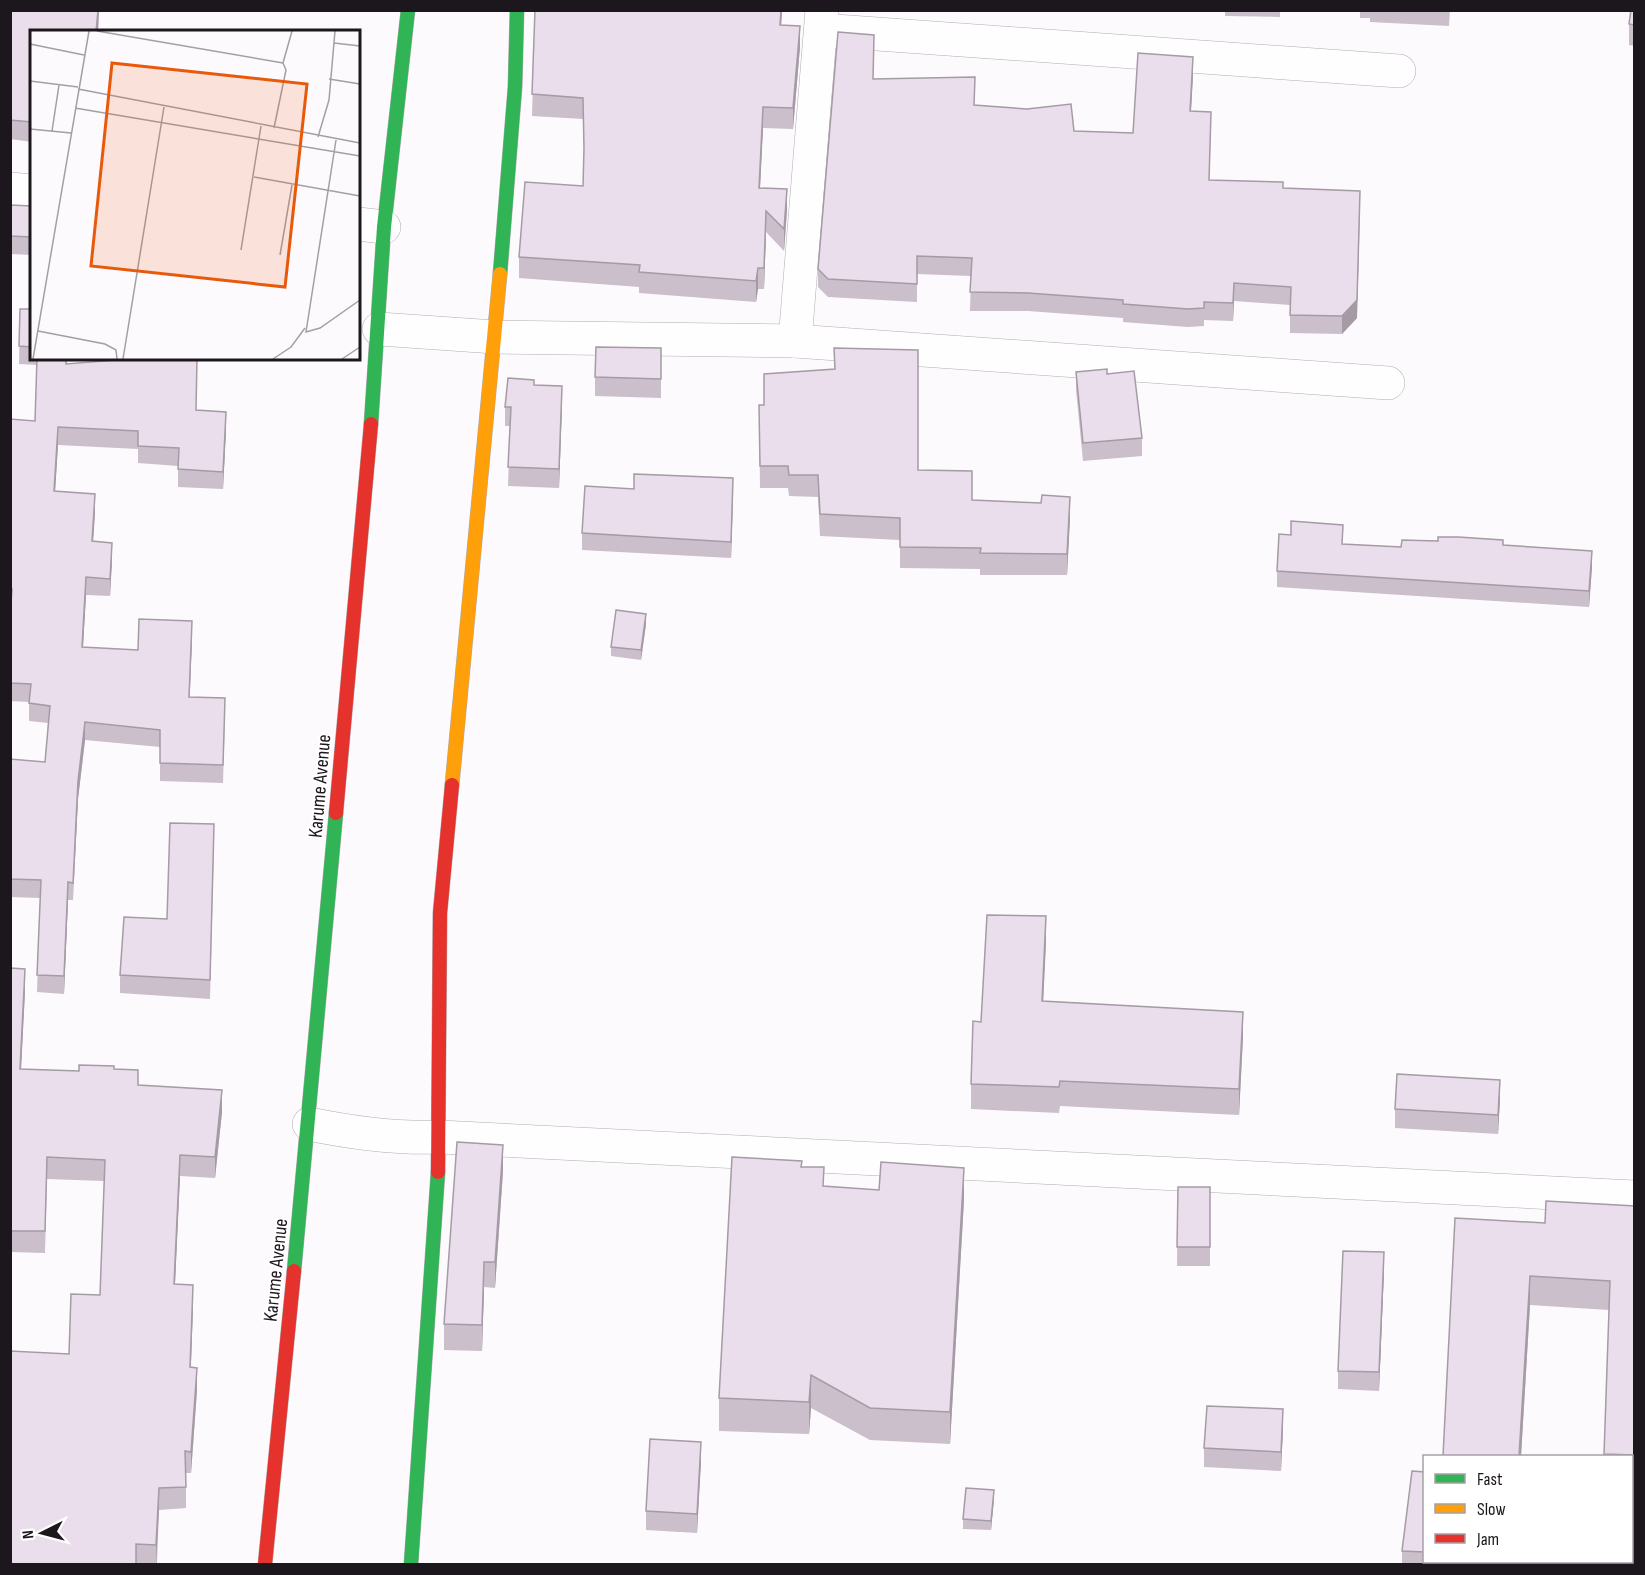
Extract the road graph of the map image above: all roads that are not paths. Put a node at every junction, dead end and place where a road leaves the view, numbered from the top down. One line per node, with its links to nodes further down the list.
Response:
1 (408, 10): 7 (main road, Karume Avenue)
2 (517, 10): 9 (main road)
3 (822, 20): 4 (street); 10 (street)
4 (1399, 71)
5 (10, 189): 6 (street)
6 (30, 191)
7 (371, 225): 8 (main road, Karume Avenue)
8 (392, 330): 9 (street); 12 (main road, Karume Avenue)
9 (495, 337): 10 (street); 13 (main road)
10 (795, 341): 11 (street)
11 (1388, 383)
12 (309, 1124): 13 (street); 15 (main road, Karume Avenue)
13 (427, 1138): 14 (street); 16 (main road)
14 (1635, 1197)
15 (265, 1564)
16 (411, 1564)

